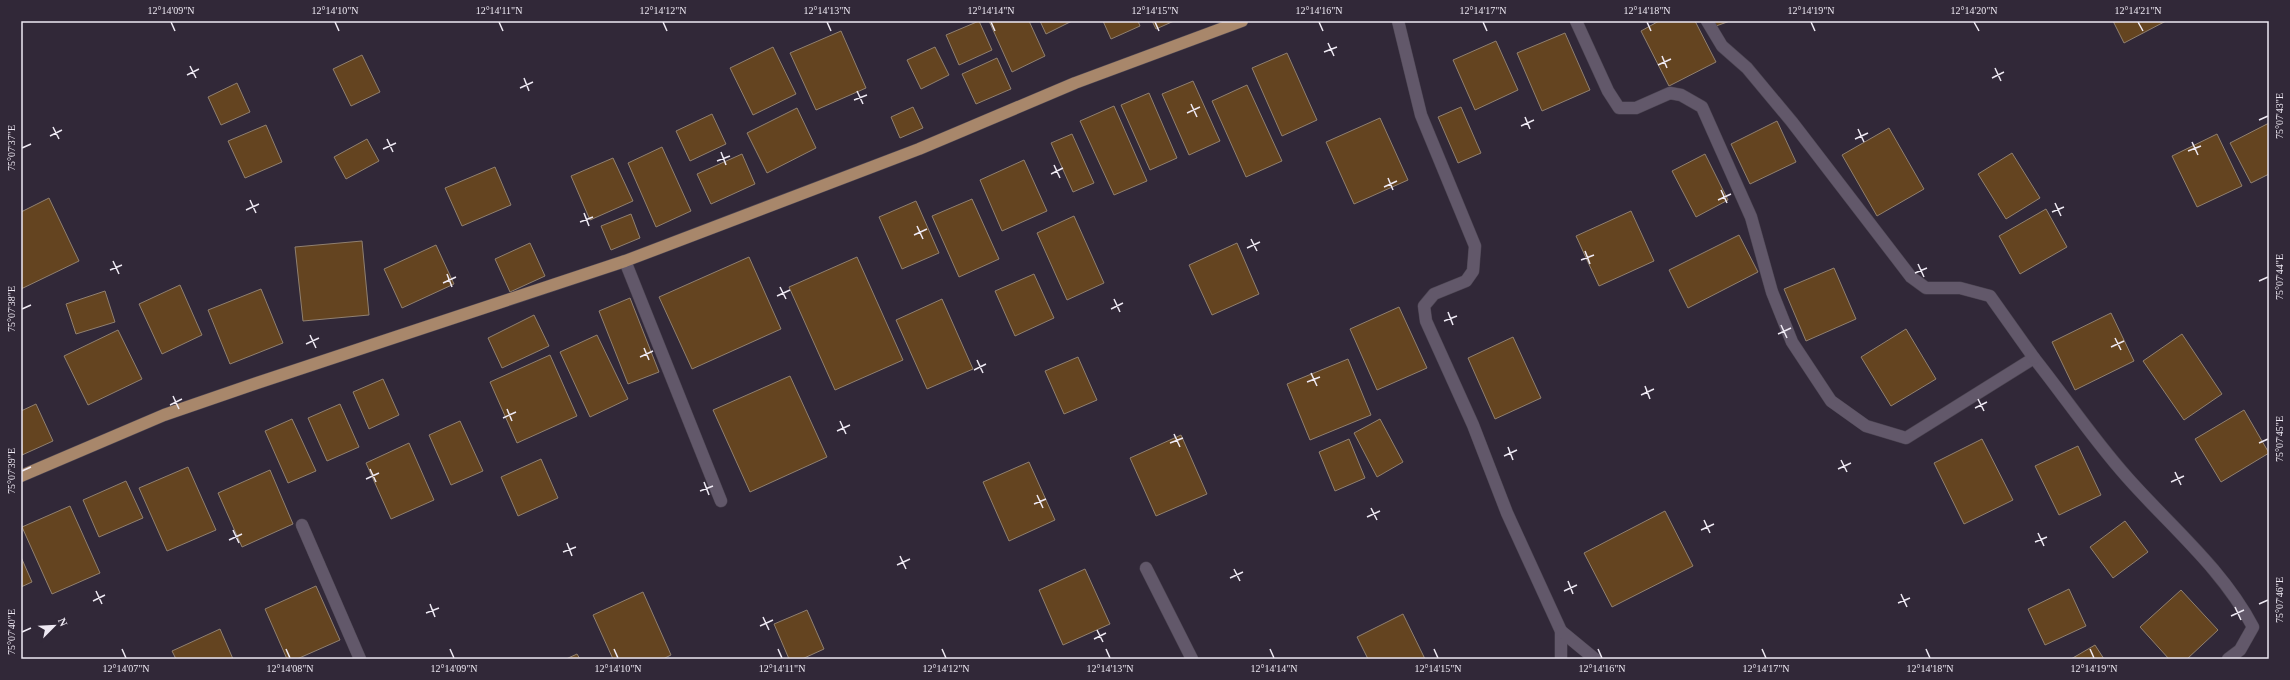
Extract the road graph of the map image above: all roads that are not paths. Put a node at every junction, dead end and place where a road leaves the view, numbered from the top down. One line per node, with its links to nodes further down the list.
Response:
1 (1242, 21): 5 (main road)
2 (1398, 21): 11 (street)
3 (1576, 21): 6 (street)
4 (1707, 21): 6 (street)
5 (625, 261): 7 (main road); 8 (street)
6 (2034, 358): 16 (street)
7 (21, 476)
8 (721, 500)
9 (302, 525): 12 (street)
10 (1146, 568): 13 (street)
11 (1561, 630): 14 (street); 15 (street)
12 (360, 659)
13 (1192, 659)
14 (1561, 659)
15 (1595, 659)
16 (2228, 659)

